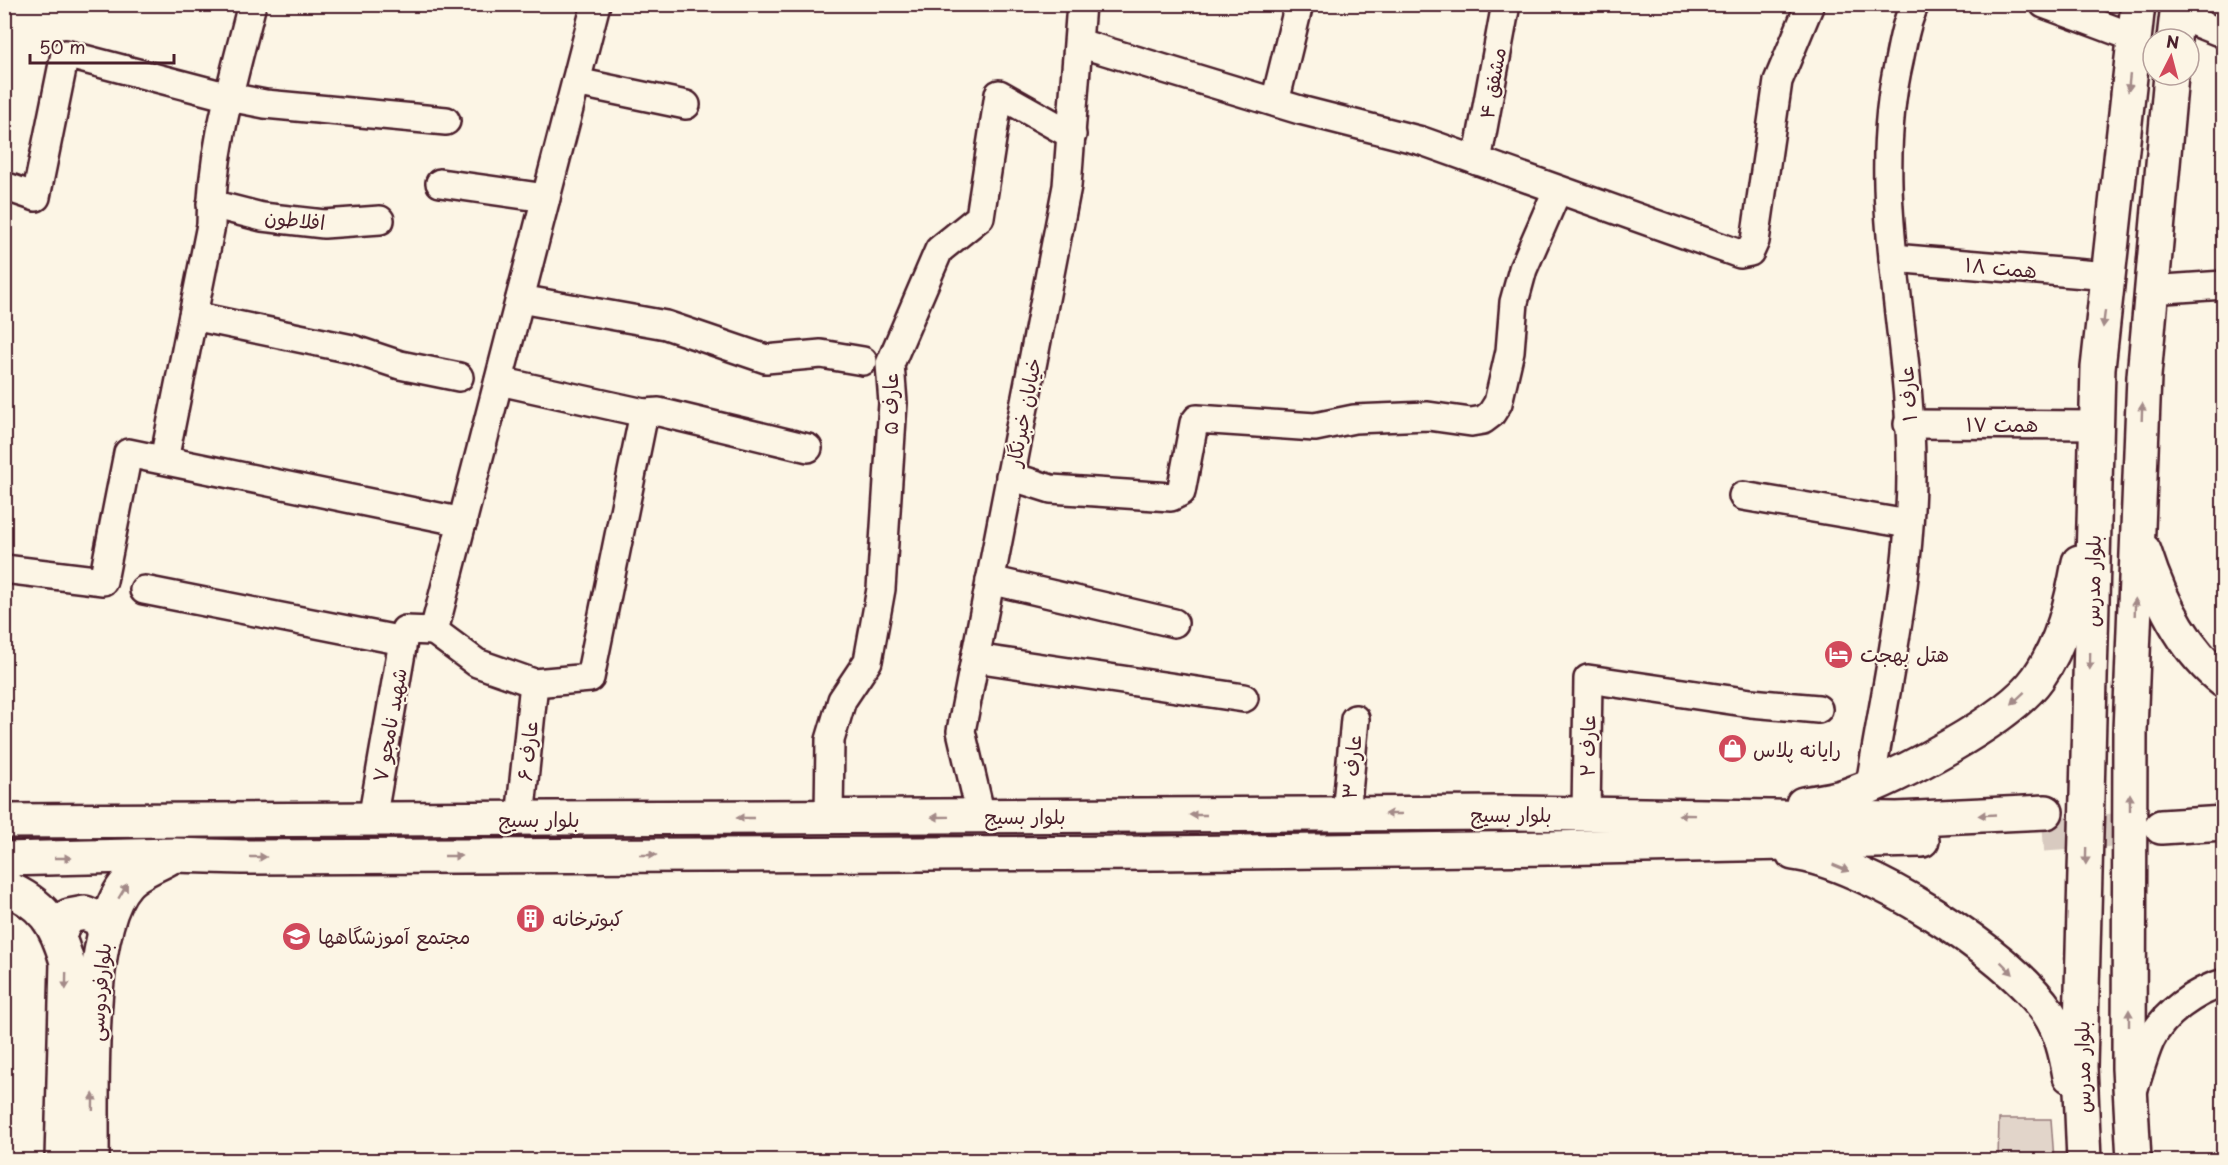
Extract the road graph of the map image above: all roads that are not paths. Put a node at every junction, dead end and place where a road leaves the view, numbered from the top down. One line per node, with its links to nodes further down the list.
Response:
1 (252, 4): 16 (street)
2 (596, 4): 14 (street)
3 (1081, 4): 13 (street, خیابان خبرنگار)
4 (1299, 4): 17 (street)
5 (1506, 4): 21 (street, مشفق ۴)
6 (1810, 4): 24 (street)
7 (1916, 4): 28 (street, عارف ۱)
8 (2044, 4): 12 (street)
9 (2138, 4): 12 (main road, بلوار مدرس)
10 (2176, 20): 11 (street)
11 (2223, 34)
12 (2133, 38): 29 (main road, بلوار مدرس, one-way to 29)
13 (1079, 44): 17 (street); 20 (street, خیابان خبرنگار)
14 (576, 82): 18 (street); 25 (street)
15 (2170, 87): 31 (main road)
16 (229, 97): 19 (street); 23 (street); 26 (street)
17 (1275, 102): 21 (street)
18 (686, 105)
19 (446, 121)
20 (1072, 135): 43 (street, خیابان خبرنگار); 66 (street, عارف ۵)
21 (1477, 161): 24 (street)
22 (440, 183): 25 (street)
23 (4, 186)
24 (1557, 191): 43 (street)
25 (546, 198): 32 (street)
26 (211, 204): 27 (street, افلاطون); 33 (street)
27 (380, 220)
28 (1893, 258): 29 (street, همت ۱۸); 38 (street, عارف ۱)
29 (2109, 276): 39 (main road, بلوار مدرس, one-way to 39)
30 (2223, 285): 31 (street)
31 (2150, 290): 47 (main road, one-way to 31)
32 (520, 299): 34 (street); 36 (street)
33 (193, 316): 35 (street); 41 (street)
34 (862, 361)
35 (459, 377)
36 (499, 381): 37 (street); 45 (street)
37 (644, 413): 40 (street); 56 (street)
38 (1908, 424): 39 (street, همت ۱۷); 46 (street, عارف ۱)
39 (2096, 424): 42 (main road, بلوار مدرس)
40 (808, 448)
41 (164, 460): 45 (street); 48 (street)
42 (2095, 468): 60 (main road, one-way to 60); 81 (main road, بلوار مدرس, one-way to 81)
43 (1010, 476): 49 (street, خیابان خبرنگار)
44 (1743, 496): 46 (street)
45 (463, 522): 52 (street)
46 (1908, 524): 60 (street, عارف ۱)
47 (2138, 531): 55 (main road); 80 (main road, one-way to 47)
48 (4, 569)
49 (990, 580): 51 (street); 54 (street, خیابان خبرنگار)
50 (144, 591): 53 (street)
51 (1174, 623)
52 (434, 631): 53 (street); 56 (street)
53 (404, 636): 68 (street, شهید نامجو ۷)
54 (975, 658): 57 (street); 65 (street, خیابان خبرنگار)
55 (2223, 681)
56 (534, 683): 67 (street, عارف ۶)
57 (1244, 698)
58 (1818, 709): 64 (street, عارف ۲)
59 (1355, 719): 62 (street, عارف ۳)
60 (1869, 785): 72 (main road)
61 (2223, 802): 70 (main road)
62 (1346, 814): 63 (main road, بلوار بسیج, one-way to 62); 65 (main road, بلوار بسیج, one-way to 65)
63 (1436, 814): 64 (main road, بلوار بسیج); 73 (main road)
64 (1586, 814): 72 (main road, بلوار بسیج, one-way to 64)
65 (981, 816): 66 (main road, بلوار بسیج, one-way to 66)
66 (829, 817): 67 (main road, بلوار بسیج, one-way to 67)
67 (520, 819): 68 (main road, بلوار بسیج)
68 (372, 820): 69 (main road, بلوار بسیج)
69 (4, 821)
70 (2223, 823)
71 (2044, 824): 72 (main road, بلوار بسیج)
72 (1723, 830): 73 (main road, بلوار بسیج); 81 (main road, one-way to 81)
73 (1436, 850): 74 (main road, بلوار بسیج, one-way to 73)
74 (174, 855): 75 (main road, بلوار بسیج, one-way to 74); 77 (main road, بلوارفردوسی, one-way to 74)
75 (4, 859)
76 (4, 887): 78 (main road, بلوارفردوسی)
77 (105, 932): 78 (main road); 83 (main road, بلوارفردوسی, one-way to 77)
78 (59, 933): 82 (main road, بلوارفردوسی, one-way to 82)
79 (2223, 983): 80 (street)
80 (2131, 1098): 84 (main road)
81 (2084, 1156)
82 (62, 1161)
83 (92, 1161)
84 (2134, 1161)

